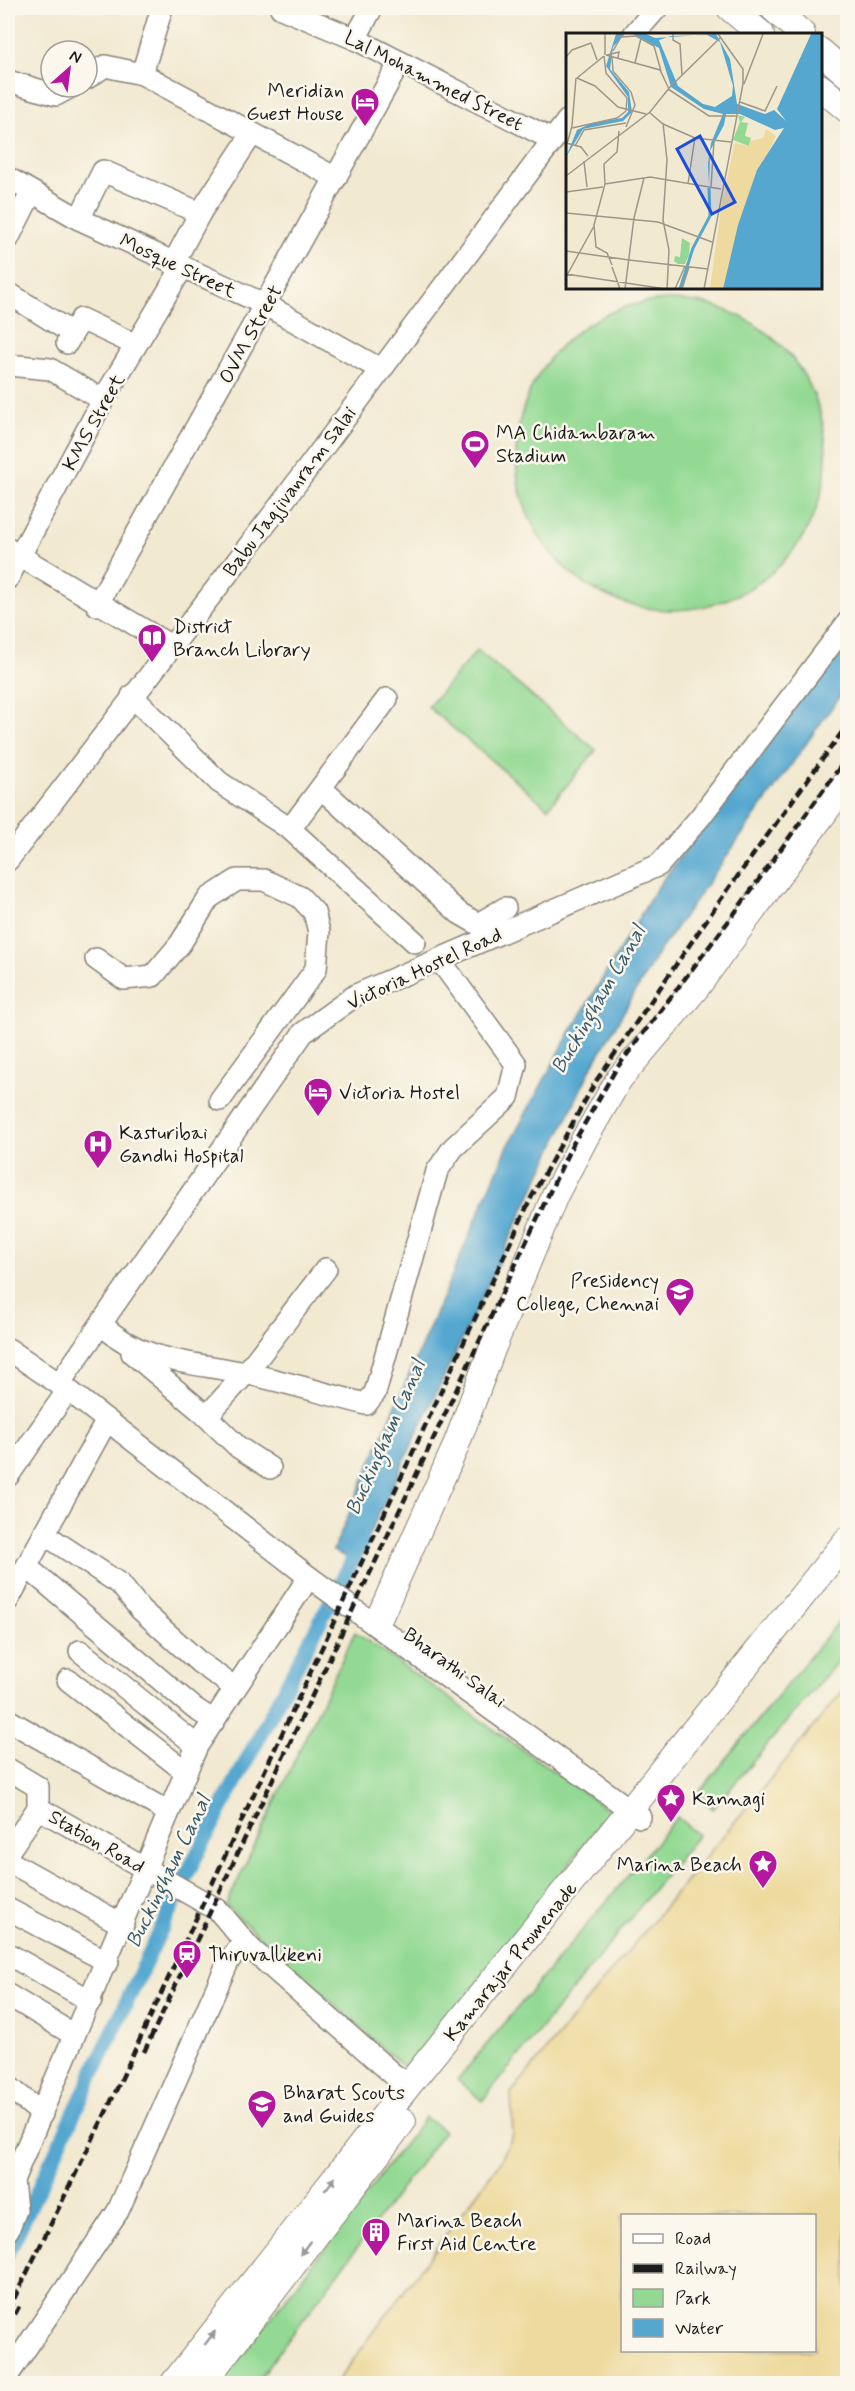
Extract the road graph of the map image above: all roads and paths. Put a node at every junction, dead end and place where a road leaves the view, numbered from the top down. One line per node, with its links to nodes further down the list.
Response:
1 (162, 8): 16 (street)
2 (280, 8): 12 (street, Lal Mohammed Street)
3 (372, 8): 12 (street)
4 (637, 8): 8 (street)
5 (657, 8): 9 (street)
6 (730, 8): 10 (main road)
7 (772, 8): 11 (main road)
8 (627, 33)
9 (635, 33)
10 (760, 33)
11 (801, 33)
12 (355, 39): 14 (street, Lal Mohammed Street)
13 (822, 53): 17 (main road)
14 (400, 62): 24 (street, Lal Mohammed Street); 26 (street, OVM Street)
15 (99, 70): 16 (street)
16 (142, 74): 23 (street)
17 (848, 75)
18 (8, 81): 20 (street)
19 (822, 89): 21 (main road)
20 (39, 90)
21 (848, 110)
22 (566, 122): 24 (street, Babu Jagjivanram Salai)
23 (252, 134): 26 (street); 28 (street, KMS Street)
24 (553, 140): 36 (street, Babu Jagjivanram Salai)
25 (8, 178): 27 (street, Mosque Street)
26 (336, 178): 33 (street, OVM Street)
27 (31, 193): 29 (street, Mosque Street); 30 (street)
28 (200, 213): 29 (street); 31 (street, KMS Street)
29 (79, 219): 31 (street, Mosque Street)
30 (8, 239)
31 (178, 266): 33 (street, Mosque Street); 34 (street, KMS Street)
32 (8, 293): 34 (street)
33 (266, 305): 36 (street, Mosque Street); 40 (street, OVM Street)
34 (136, 345): 37 (street, KMS Street)
35 (8, 365): 37 (street)
36 (380, 369): 42 (street, Babu Jagjivanram Salai)
37 (103, 400): 38 (street, KMS Street)
38 (13, 553): 39 (street, KMS Street); 40 (street)
39 (8, 578)
40 (97, 604): 42 (street)
41 (848, 622): 52 (street, Victoria Hostel Road)
42 (171, 646): 43 (street, Babu Jagjivanram Salai)
43 (132, 696): 47 (street); 48 (street, Babu Jagjivanram Salai)
44 (387, 699): 46 (street)
45 (848, 780): 69 (main road)
46 (322, 789): 47 (street); 49 (street)
47 (290, 829): 50 (street)
48 (8, 860)
49 (506, 908)
50 (414, 942)
51 (96, 959): 53 (street)
52 (439, 959): 55 (street, Victoria Hostel Road); 57 (street)
53 (220, 1100)
54 (326, 1269): 57 (street)
55 (108, 1331): 57 (street); 58 (street, Victoria Hostel Road); 59 (street)
56 (8, 1349): 58 (street, Bharathi Salai)
57 (246, 1373): 59 (street)
58 (64, 1387): 60 (street, Bharathi Salai); 62 (street, Victoria Hostel Road)
59 (207, 1416): 61 (street)
60 (107, 1420): 63 (street); 67 (street, Bharathi Salai)
61 (270, 1468)
62 (8, 1476)
63 (44, 1534): 66 (street); 72 (street)
64 (848, 1539): 79 (main road, Kamarajar Promenade)
65 (848, 1558): 79 (main road, Kamarajar Promenade)
66 (27, 1567): 68 (street); 73 (street)
67 (318, 1580): 69 (street, Bharathi Salai); 72 (street)
68 (8, 1600)
69 (368, 1609): 79 (street, Bharathi Salai)
70 (80, 1651): 75 (street)
71 (68, 1680): 77 (street)
72 (234, 1687): 73 (street)
73 (214, 1721): 75 (street)
74 (10, 1729): 80 (street)
75 (197, 1746): 77 (street)
76 (8, 1769): 78 (street, Station Road)
77 (186, 1772): 80 (street)
78 (38, 1808): 81 (street); 83 (street, Station Road)
79 (640, 1808): 92 (main road, Kamarajar Promenade); 99 (main road, Kamarajar Promenade, one-way to 99)
80 (168, 1812): 83 (street)
81 (8, 1852)
82 (8, 1861): 85 (street)
83 (144, 1869): 85 (street); 86 (street, Station Road)
84 (8, 1909): 88 (street)
85 (123, 1925): 88 (street)
86 (250, 1948): 92 (street, Station Road); 97 (street)
87 (8, 1954): 90 (street)
88 (108, 1962): 90 (street)
89 (8, 1995): 91 (street)
90 (91, 2001): 91 (street)
91 (74, 2035): 94 (street)
92 (410, 2085): 98 (main road, Kamarajar Promenade, one-way to 92)
93 (8, 2086): 94 (street)
94 (42, 2114): 95 (street)
95 (9, 2181): 96 (street)
96 (8, 2230)
97 (8, 2375)
98 (174, 2384)
99 (202, 2384)

